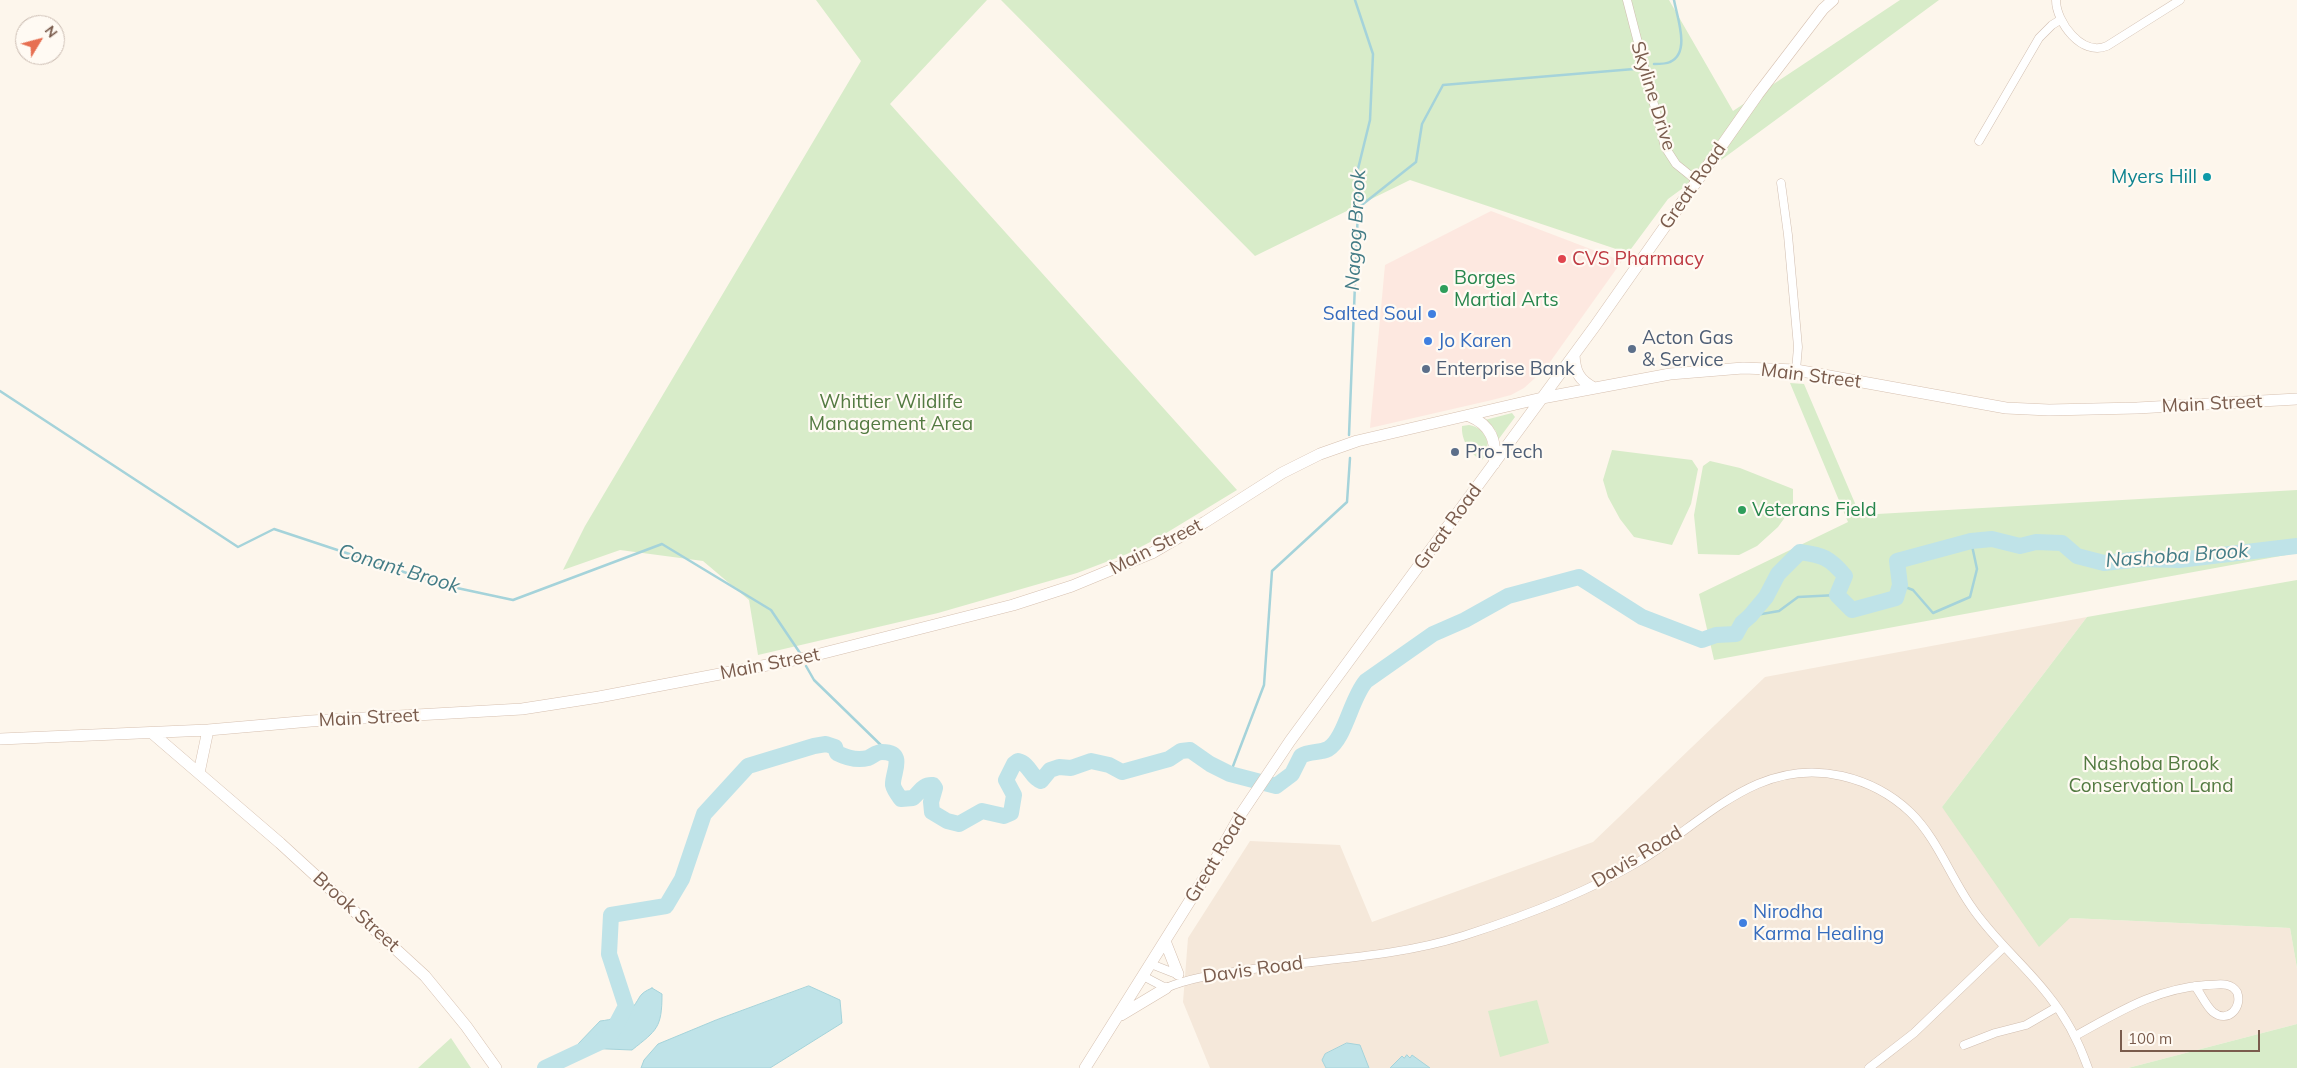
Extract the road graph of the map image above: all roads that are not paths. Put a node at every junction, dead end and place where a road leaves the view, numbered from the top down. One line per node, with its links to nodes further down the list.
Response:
1 (1627, 0): 7 (street, Skyline Drive)
2 (1833, 0): 7 (main road, Great Road)
3 (2056, 0): 5 (street)
4 (2180, 0): 5 (street)
5 (2060, 20): 6 (street)
6 (1979, 141)
7 (1697, 180): 9 (main road, Great Road)
8 (1781, 183): 10 (street)
9 (1574, 355): 11 (main road); 12 (main road, Great Road)
10 (1796, 370): 11 (main road, Main Street); 13 (main road, Main Street)
11 (1594, 388): 12 (main road, Main Street)
12 (1542, 398): 14 (main road, Main Street); 15 (main road, Great Road)
13 (2297, 399)
14 (1469, 416): 15 (main road); 16 (main road, Main Street)
15 (1494, 464): 20 (main road, Great Road)
16 (208, 730): 17 (main road, Main Street); 19 (main road)
17 (152, 733): 18 (main road, Main Street); 19 (main road, Brook Street)
18 (0, 739)
19 (199, 774): 31 (main road, Brook Street)
20 (1165, 940): 22 (main road, Great Road); 24 (main road)
21 (2004, 947): 24 (street, Davis Road); 27 (street, Davis Road); 33 (street)
22 (1151, 964): 23 (main road, Great Road); 24 (street, Davis Road)
23 (1143, 976): 26 (street); 28 (main road, Great Road)
24 (1183, 977): 26 (street, Davis Road)
25 (2195, 986): 25 (street); 29 (street)
26 (1166, 988): 28 (main road)
27 (2057, 1007): 29 (street, Davis Road); 30 (street)
28 (1118, 1017): 32 (main road, Great Road)
29 (2075, 1036): 34 (street, Davis Road)
30 (1964, 1045)
31 (496, 1068)
32 (1085, 1068)
33 (1869, 1068)
34 (2088, 1068)

